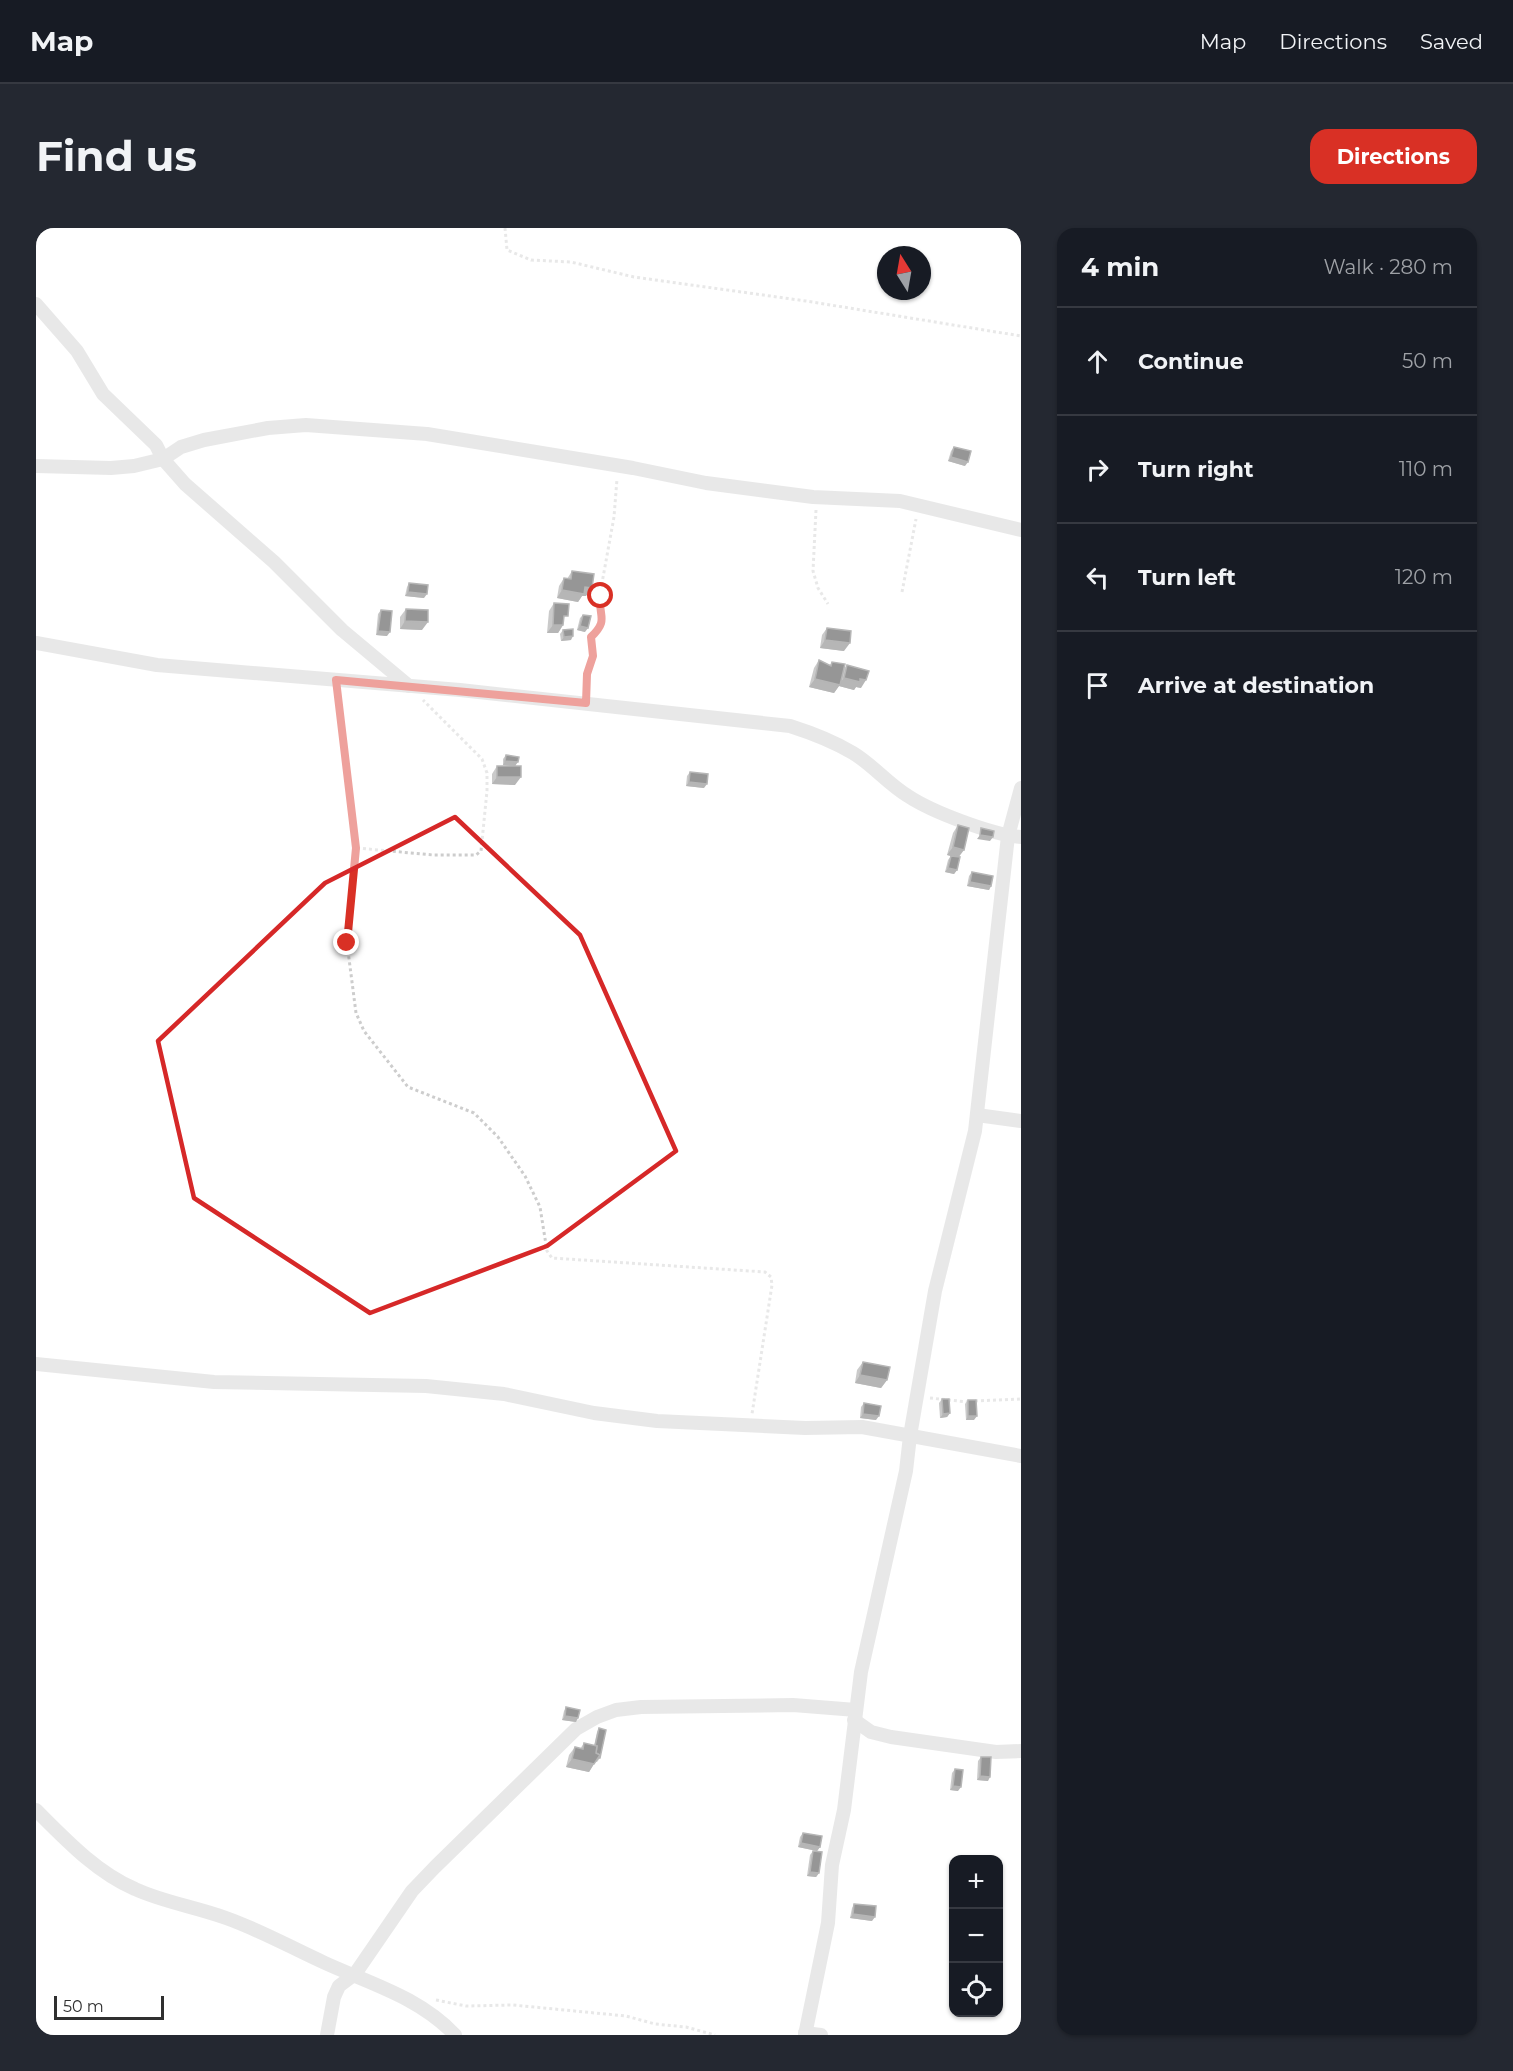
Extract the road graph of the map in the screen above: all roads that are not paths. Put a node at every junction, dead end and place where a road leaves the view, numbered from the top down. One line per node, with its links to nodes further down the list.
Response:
1 (36, 304): 2 (street)
2 (163, 459): 3 (street); 4 (street); 6 (street)
3 (36, 466)
4 (1021, 530)
5 (36, 643): 6 (street)
6 (409, 686): 8 (street)
7 (1021, 789): 8 (street)
8 (1014, 837): 9 (street)
9 (977, 1115): 10 (street); 12 (street)
10 (1021, 1122)
11 (36, 1364): 12 (street)
12 (909, 1436): 13 (street); 14 (street)
13 (1021, 1456)
14 (855, 1715): 15 (street); 17 (street); 18 (street)
15 (1021, 1751)
16 (36, 1810): 17 (street)
17 (355, 1974): 19 (street); 20 (street)
18 (805, 2034): 21 (street)
19 (327, 2035)
20 (455, 2035)
21 (821, 2035)

